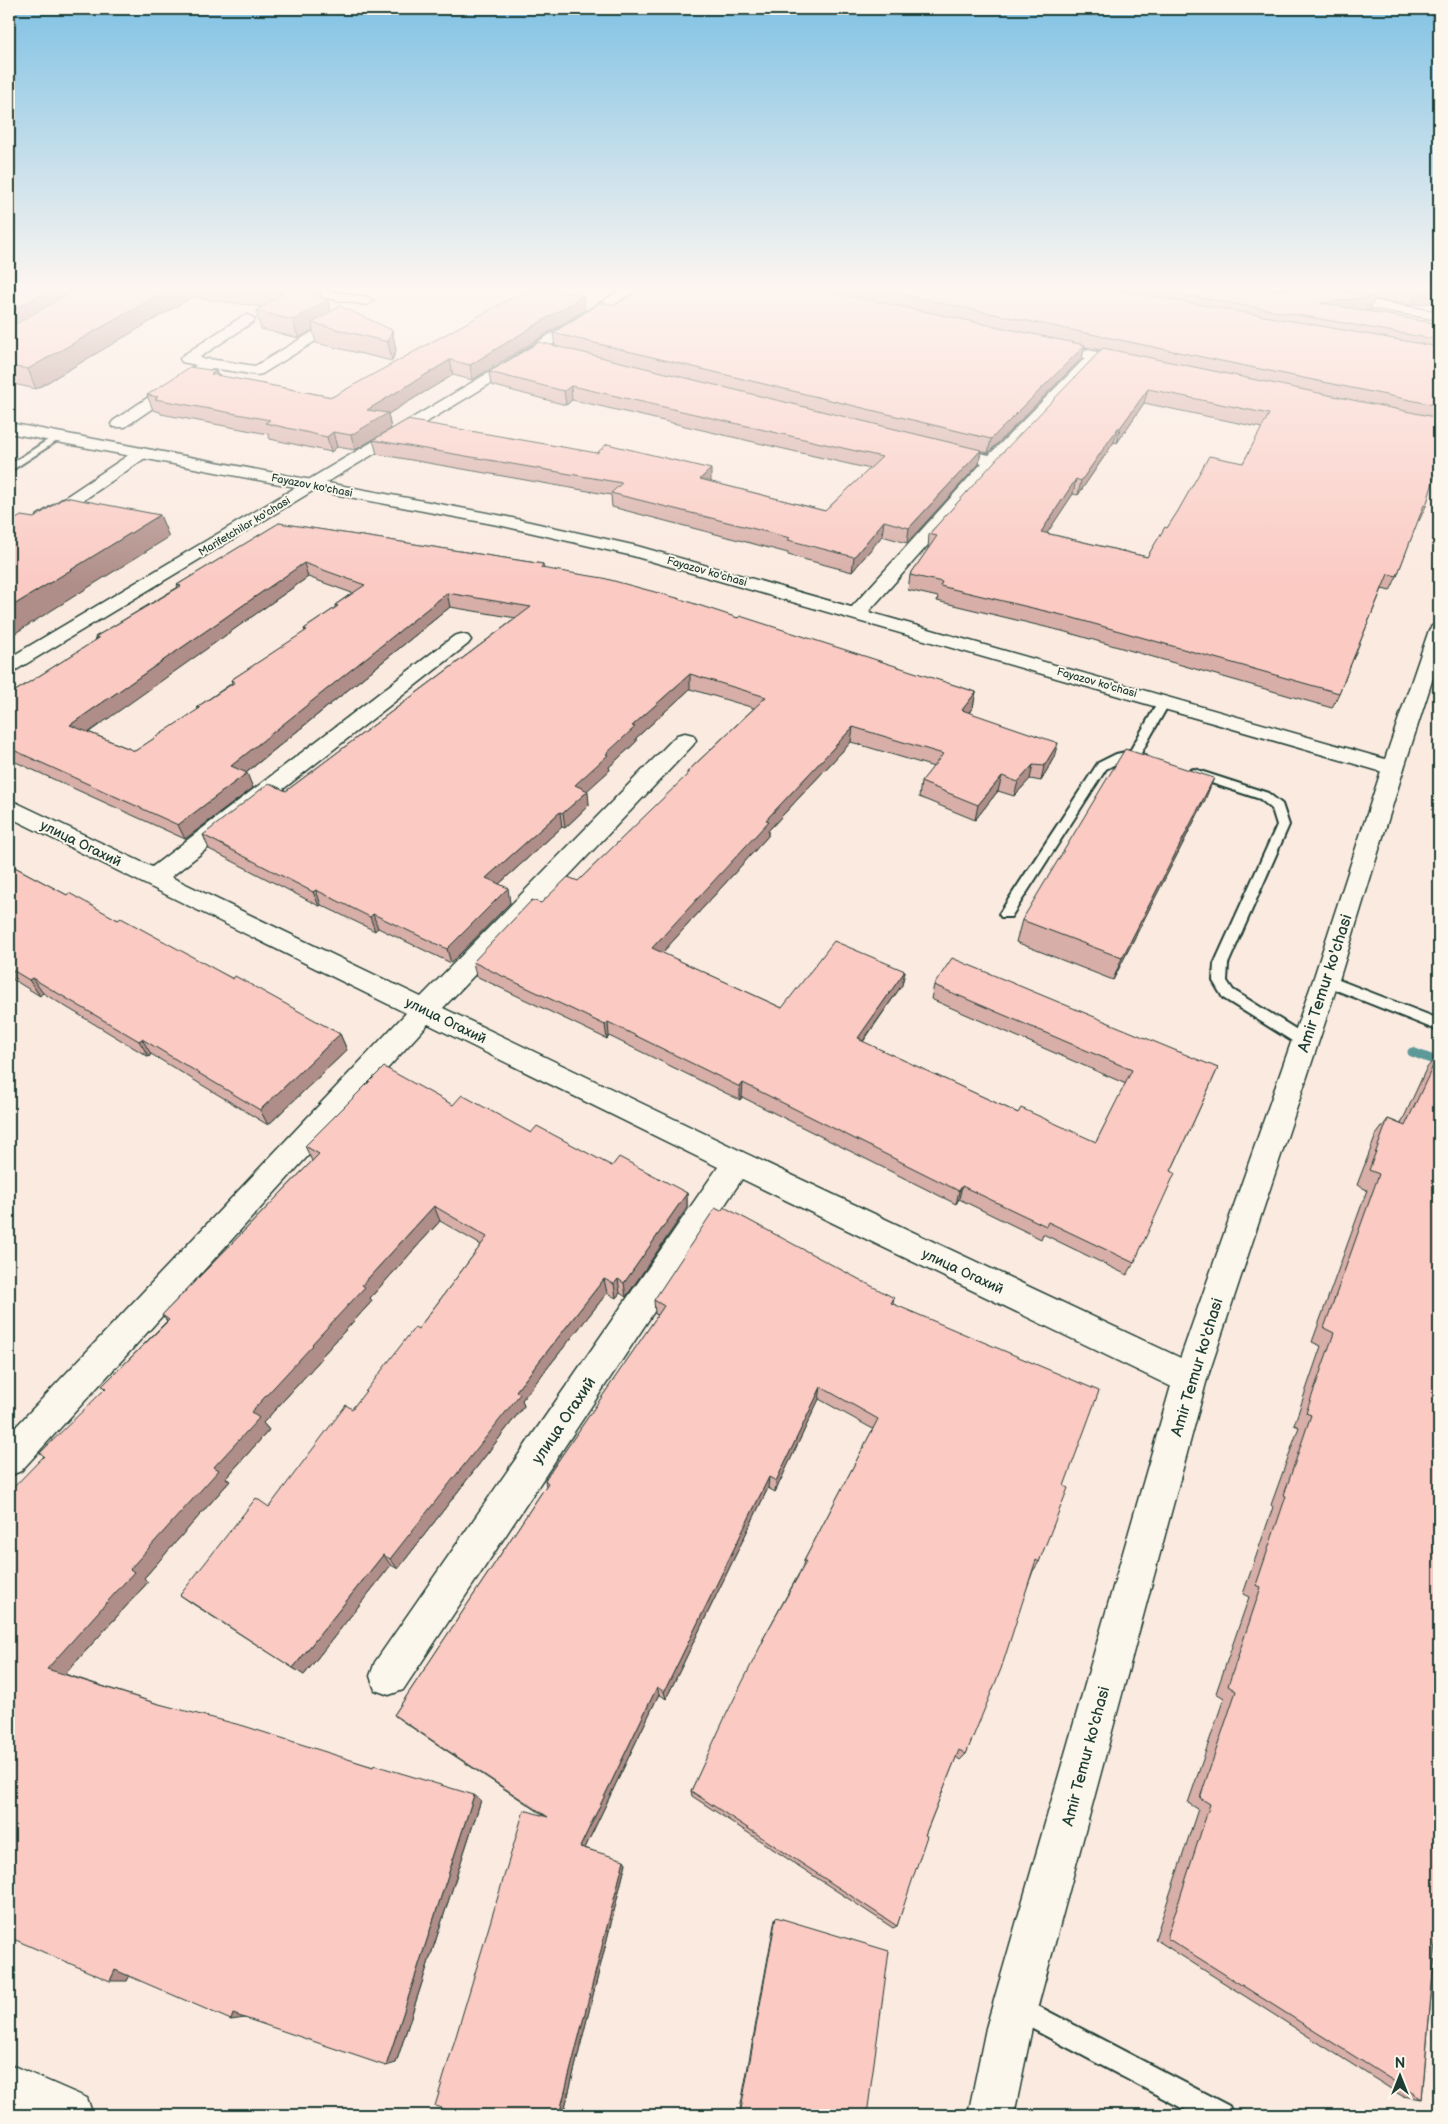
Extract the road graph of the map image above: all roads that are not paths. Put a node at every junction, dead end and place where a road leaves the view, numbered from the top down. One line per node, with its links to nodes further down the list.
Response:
1 (172, 388): 4 (street)
2 (472, 388): 6 (street, Marifetchilar ko'chasi)
3 (1064, 388): 11 (street)
4 (119, 424)
5 (9, 428): 8 (street, Fayazov ko'chasi)
6 (406, 429): 7 (lane); 13 (street, Marifetchilar ko'chasi)
7 (424, 432)
8 (57, 438): 10 (street, Fayazov ko'chasi); 12 (lane)
9 (925, 444): 11 (street)
10 (142, 454): 13 (street, Fayazov ko'chasi); 14 (street)
11 (993, 461): 15 (street)
12 (9, 468)
13 (312, 485): 15 (street, Fayazov ko'chasi); 18 (street, Marifetchilar ko'chasi)
14 (25, 532)
15 (857, 614): 19 (street, Fayazov ko'chasi)
16 (1439, 630): 23 (street, Amir Temur ko'chasi)
17 (461, 640): 26 (street)
18 (9, 666)
19 (1164, 702): 21 (lane); 23 (street, Fayazov ko'chasi)
20 (685, 740): 29 (street)
21 (1134, 754): 22 (lane); 27 (lane)
22 (1152, 760)
23 (1393, 768): 28 (street, Amir Temur ko'chasi)
24 (1180, 769): 31 (lane)
25 (9, 808): 26 (street, улица Огахий)
26 (154, 878): 29 (street, улица Огахий)
27 (1006, 914)
28 (1326, 980): 30 (lane); 31 (street, Amir Temur ko'chasi)
29 (425, 1010): 32 (street, улица Огахий); 34 (street)
30 (1439, 1025)
31 (1305, 1042): 33 (street, Amir Temur ko'chasi)
32 (737, 1163): 33 (street, улица Огахий); 35 (street, улица Огахий)
33 (1190, 1379): 36 (street, Amir Temur ko'chasi)
34 (9, 1460)
35 (389, 1676)
36 (1016, 2006): 39 (street, Amir Temur ko'chasi); 40 (lane)
37 (9, 2087): 38 (street)
38 (70, 2115)
39 (991, 2115)
40 (1220, 2115)

